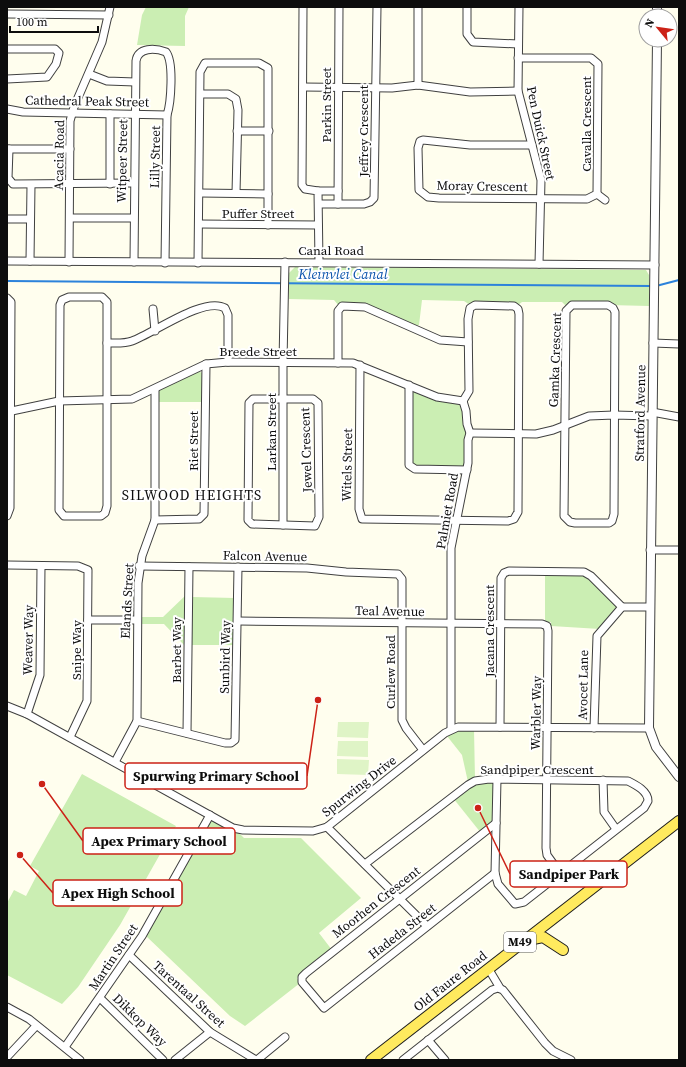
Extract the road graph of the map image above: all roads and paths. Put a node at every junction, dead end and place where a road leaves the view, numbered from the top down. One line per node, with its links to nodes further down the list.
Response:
1 (110, 7): 9 (street, Acacia Road)
2 (303, 7): 19 (street)
3 (339, 7): 20 (street, Parkin Street)
4 (377, 7): 21 (street, Jeffrey Crescent)
5 (418, 7): 18 (street)
6 (467, 7): 10 (street)
7 (519, 7): 10 (street, Pen Duick Street)
8 (7, 14): 9 (street)
9 (109, 15): 15 (street, Acacia Road)
10 (518, 44): 14 (street, Pen Duick Street)
11 (657, 48): 64 (street, Stratford Avenue)
12 (7, 49): 16 (street)
13 (166, 52): 17 (street, Witpeer Street); 28 (street, Lilly Street)
14 (518, 58): 22 (street, Pen Duick Street); 43 (street, Cavalla Crescent)
15 (89, 74): 17 (street); 25 (street, Acacia Road)
16 (7, 79)
17 (135, 82): 27 (street, Witpeer Street)
18 (418, 85): 21 (street); 22 (street)
19 (303, 88): 20 (street); 38 (street)
20 (338, 88): 21 (street); 39 (street, Parkin Street)
21 (376, 88): 47 (street, Jeffrey Crescent)
22 (518, 91): 31 (street, Pen Duick Street)
23 (201, 94): 29 (street); 30 (street); 40 (street)
24 (7, 109): 25 (street, Cathedral Peak Street)
25 (72, 112): 26 (street, Cathedral Peak Street); 33 (street, Acacia Road)
26 (110, 114): 27 (street, Cathedral Peak Street); 35 (street)
27 (135, 114): 28 (street, Cathedral Peak Street); 36 (street, Witpeer Street)
28 (168, 115): 60 (street, Lilly Street)
29 (237, 131): 30 (street); 41 (street)
30 (269, 131): 42 (street)
31 (532, 145): 44 (street, Pen Duick Street); 44 (street, Moray Crescent)
32 (8, 149): 33 (street); 37 (street)
33 (70, 149): 34 (street, Acacia Road)
34 (70, 184): 35 (street); 37 (street); 48 (street, Acacia Road)
35 (110, 184): 36 (street)
36 (133, 184): 49 (street, Witpeer Street)
37 (31, 185): 51 (street)
38 (318, 191): 39 (street); 46 (street)
39 (338, 191): 47 (street, Parkin Street)
40 (200, 193): 41 (street); 52 (street)
41 (236, 194): 42 (street)
42 (268, 194): 53 (street)
43 (597, 194): 44 (street); 45 (street)
44 (541, 198): 63 (street, Pen Duick Street)
45 (605, 200)
46 (319, 204): 47 (street, Jeffrey Crescent); 54 (street)
47 (338, 204)
48 (70, 218): 49 (street); 57 (street, Acacia Road)
49 (133, 218): 58 (street, Witpeer Street)
50 (7, 219): 51 (street)
51 (30, 219): 56 (street)
52 (199, 224): 53 (street, Puffer Street); 61 (street)
53 (268, 225): 54 (street, Puffer Street)
54 (318, 225): 59 (street)
55 (7, 261): 56 (street, Canal Road)
56 (30, 262): 57 (street, Canal Road)
57 (69, 262): 58 (street, Canal Road)
58 (134, 262): 60 (street, Canal Road)
59 (319, 262): 62 (street, Canal Road); 63 (street, Canal Road)
60 (165, 263): 61 (street, Canal Road)
61 (198, 263): 62 (street, Canal Road)
62 (285, 264): 73 (street, Larkan Street)
63 (539, 264): 64 (street, Canal Road)
64 (655, 264): 70 (street, Stratford Avenue)
65 (7, 298): 83 (street)
66 (153, 309): 67 (street)
67 (154, 331): 69 (street); 72 (street)
68 (468, 342): 74 (street); 82 (street, Palmiet Road); 89 (street, Palmiet Road)
69 (107, 343): 80 (street); 81 (street)
70 (653, 343): 71 (street); 84 (street, Stratford Avenue)
71 (679, 344)
72 (228, 362): 73 (street, Breede Street); 75 (street, Breede Street)
73 (283, 362): 74 (street, Breede Street); 79 (street, Larkan Street)
74 (338, 363): 76 (street, Breede Street)
75 (206, 364): 78 (street, Breede Street); 93 (street, Riet Street)
76 (360, 365): 77 (street, Breede Street); 94 (street, Witels Street)
77 (409, 385): 82 (street, Breede Street); 90 (street)
78 (155, 389): 80 (street, Breede Street); 93 (street, Elands Street)
79 (283, 398): 95 (street, Larkan Street); 95 (street, Jewel Crescent); 95 (street, Jewel Crescent)
80 (107, 400): 81 (street, Breede Street); 81 (street)
81 (59, 401): 83 (street, Breede Street)
82 (463, 401): 88 (street, Palmiet Road)
83 (8, 412): 91 (street)
84 (652, 414): 85 (street); 86 (street); 96 (street, Stratford Avenue)
85 (614, 415): 87 (street); 87 (street); 87 (street, Gamka Crescent)
86 (679, 417)
87 (565, 424): 89 (street)
88 (470, 433): 89 (street); 90 (street, Palmiet Road)
89 (517, 434): 94 (street)
90 (467, 470): 94 (street, Palmiet Road)
91 (8, 471): 92 (street)
92 (7, 516)
93 (155, 520): 100 (street, Elands Street)
94 (456, 521): 110 (street, Palmiet Road)
95 (284, 525)
96 (650, 550): 97 (street); 105 (street, Stratford Avenue)
97 (679, 550)
98 (7, 566): 99 (street)
99 (41, 566): 106 (street, Snipe Way); 114 (street, Weaver Way)
100 (139, 566): 101 (street, Falcon Avenue); 107 (street, Elands Street)
101 (188, 567): 102 (street, Falcon Avenue); 121 (street, Barbet Way)
102 (238, 567): 103 (street, Falcon Avenue); 108 (street, Sunbird Way)
103 (390, 573): 109 (street, Curlew Road)
104 (622, 607): 105 (street); 111 (street, Jacana Crescent); 118 (street, Avocet Lane)
105 (650, 608): 119 (street, Stratford Avenue)
106 (88, 620): 107 (street); 122 (street, Snipe Way)
107 (138, 620): 115 (street, Elands Street)
108 (238, 621): 109 (street, Teal Avenue); 121 (street, Sunbird Way)
109 (402, 623): 110 (street, Teal Avenue); 123 (street, Curlew Road)
110 (451, 624): 111 (street, Teal Avenue); 120 (street, Palmiet Road)
111 (501, 624): 112 (street, Teal Avenue); 116 (street, Jacana Crescent)
112 (542, 624): 117 (street, Warbler Way)
113 (7, 706): 114 (street, Spurwing Drive)
114 (28, 714): 122 (street, Spurwing Drive)
115 (137, 722): 121 (street); 124 (street, Elands Street)
116 (500, 727): 117 (street); 120 (street)
117 (548, 727): 118 (street); 127 (street, Warbler Way)
118 (594, 728): 119 (street)
119 (649, 728): 125 (street, Stratford Avenue)
120 (451, 729): 123 (street, Spurwing Drive)
121 (187, 733)
122 (70, 737): 124 (street, Spurwing Drive)
123 (424, 750): 132 (street, Spurwing Drive)
124 (115, 762): 129 (street, Spurwing Drive)
125 (679, 777)
126 (497, 779): 127 (street, Sandpiper Crescent); 131 (street); 134 (street, Sandpiper Crescent)
127 (546, 780): 128 (street, Sandpiper Crescent); 136 (street, Warbler Way)
128 (603, 780): 133 (street); 133 (street, Sandpiper Crescent)
129 (210, 814): 132 (street, Spurwing Drive); 141 (street, Martin Street)
130 (679, 820): 139 (main road, Old Faure Road / M49)
131 (496, 823): 135 (street); 137 (street, Moorhen Crescent)
132 (327, 827): 134 (street)
133 (616, 829): 136 (street)
134 (365, 864): 137 (street)
135 (495, 873): 136 (street); 138 (street, Hadeda Street)
136 (560, 873)
137 (400, 899): 138 (street); 146 (street, Moorhen Crescent)
138 (427, 926): 146 (street, Hadeda Street)
139 (521, 941): 140 (main road); 142 (main road, Old Faure Road / M49)
140 (563, 950)
141 (129, 956): 144 (street, Martin Street); 148 (street, Tarentaal Street)
142 (488, 968): 143 (street); 157 (main road, Old Faure Road / M49)
143 (500, 988): 150 (street); 160 (street)
144 (100, 998): 151 (street, Martin Street); 154 (street, Dikkop Way)
145 (7, 1007): 147 (street)
146 (324, 1008)
147 (36, 1026): 151 (street); 152 (street)
148 (210, 1032): 155 (street); 156 (street, Tarentaal Street)
149 (285, 1038): 156 (street)
150 (428, 1040): 158 (street); 159 (street)
151 (66, 1047): 153 (street)
152 (7, 1057)
153 (80, 1060)
154 (164, 1060)
155 (175, 1060)
156 (257, 1060)
157 (371, 1060)
158 (402, 1060)
159 (445, 1060)
160 (572, 1060)

